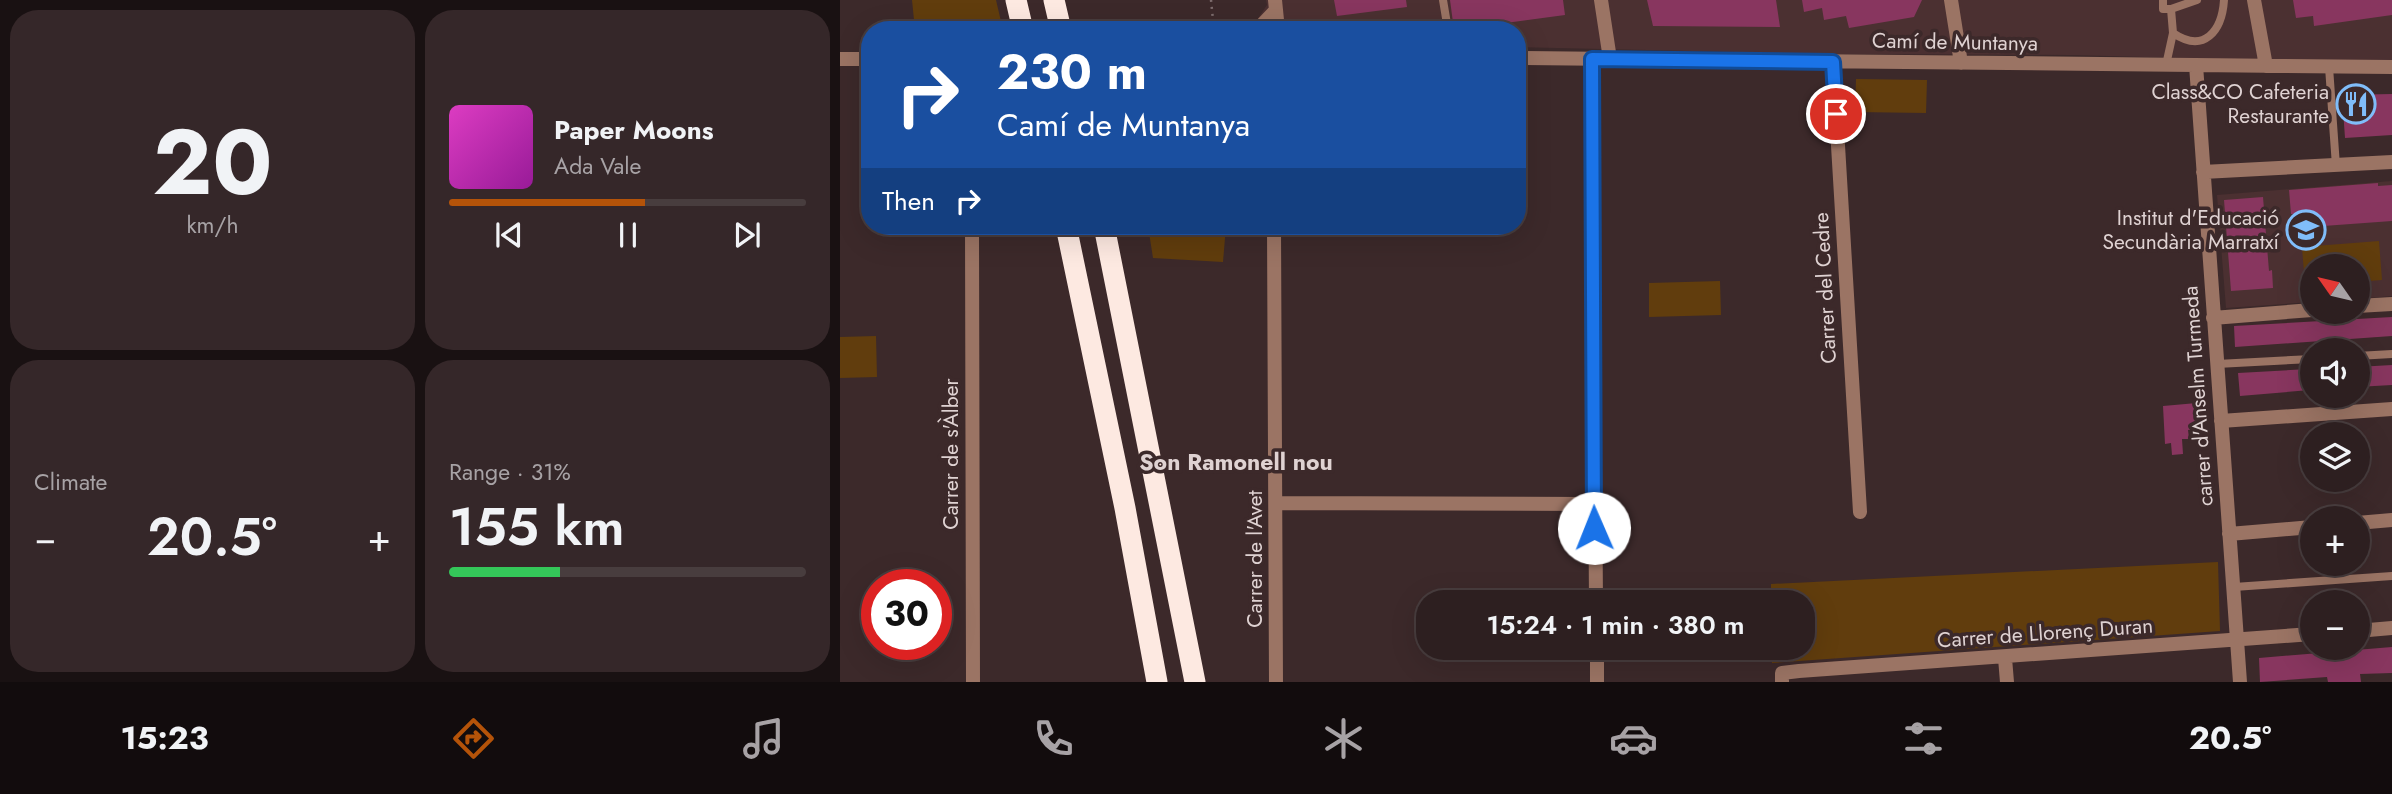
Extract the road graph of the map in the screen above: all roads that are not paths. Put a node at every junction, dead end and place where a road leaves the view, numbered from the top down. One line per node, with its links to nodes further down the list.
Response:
1 (1016, 0): 12 (highway)
2 (1054, 0): 13 (highway)
3 (1443, 0): 15 (lane)
4 (1601, 0): 20 (street)
5 (1951, 0): 23 (street)
6 (2163, 0): 11 (lane)
7 (2197, 0): 11 (lane)
8 (2224, 0): 16 (lane)
9 (2255, 0): 26 (street)
10 (1275, 5): 14 (street)
11 (2171, 9): 16 (lane)
12 (1021, 21)
13 (1058, 21)
14 (1263, 21)
15 (1446, 21)
16 (2174, 33): 24 (lane)
17 (1526, 58): 19 (street, Camí de Muntanya)
18 (840, 59): 21 (street)
19 (1592, 59): 20 (street, Camí de Muntanya); 47 (street)
20 (1610, 59): 22 (street, Camí de Muntanya)
21 (861, 60)
22 (1833, 62): 23 (street, Camí de Muntanya); 48 (street, Carrer del Cedre)
23 (1961, 63): 24 (street, Camí de Muntanya)
24 (2166, 65): 25 (street, Camí de Muntanya)
25 (2196, 65): 26 (street, Camí de Muntanya); 31 (street, carrer d'Anselm Turmeda)
26 (2266, 66): 27 (street, Camí de Muntanya)
27 (2329, 67): 28 (street, Camí de Muntanya); 30 (lane)
28 (2392, 67)
29 (2392, 162): 30 (street)
30 (2336, 166): 31 (street)
31 (2203, 172): 39 (street, carrer d'Anselm Turmeda)
32 (972, 235): 63 (street, Carrer de s'Àlber)
33 (1068, 235): 64 (highway)
34 (1106, 235): 65 (highway)
35 (1274, 235): 46 (street, Carrer de l'Avet)
36 (2392, 304): 37 (street)
37 (2370, 305)
38 (2300, 311): 39 (street)
39 (2213, 318): 43 (street, carrer d'Anselm Turmeda)
40 (2392, 354): 41 (lane)
41 (2370, 355)
42 (2300, 360): 43 (lane)
43 (2217, 364): 45 (street, carrer d'Anselm Turmeda)
44 (2392, 409): 45 (street)
45 (2221, 421): 52 (street, carrer d'Anselm Turmeda)
46 (1276, 503): 47 (street); 66 (street, Carrer de l'Avet)
47 (1594, 504): 55 (street)
48 (1860, 512)
49 (2392, 520): 50 (street)
50 (2370, 522)
51 (2300, 528): 52 (street)
52 (2229, 534): 54 (street, carrer d'Anselm Turmeda)
53 (2392, 576): 54 (lane)
54 (2234, 587): 59 (street, carrer d'Anselm Turmeda)
55 (1596, 590)
56 (2392, 628): 57 (street)
57 (2370, 630)
58 (2300, 635): 59 (street, Carrer de Llorenç Duran)
59 (2237, 639): 60 (street, Carrer de Llorenç Duran); 69 (street, carrer d'Anselm Turmeda)
60 (2005, 658): 62 (street, Carrer de Llorenç Duran); 68 (street)
61 (1597, 660): 67 (street)
62 (1782, 678)
63 (973, 682)
64 (1157, 682)
65 (1195, 682)
66 (1276, 682)
67 (1597, 682)
68 (2007, 682)
69 (2240, 682)

